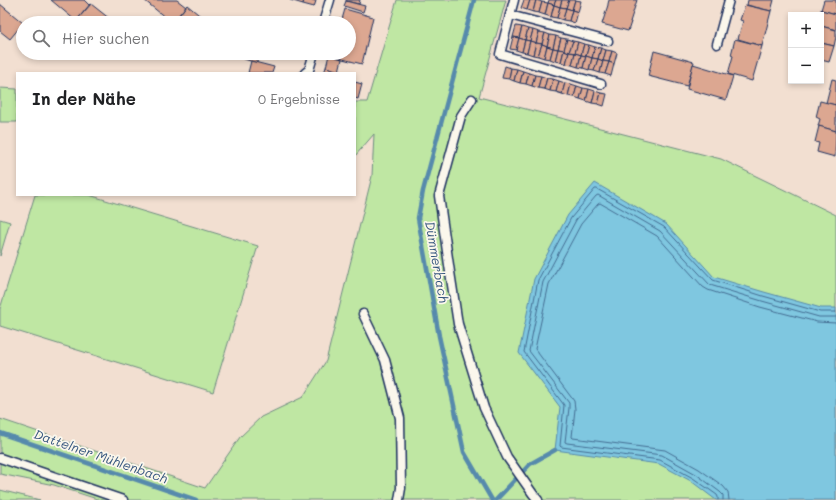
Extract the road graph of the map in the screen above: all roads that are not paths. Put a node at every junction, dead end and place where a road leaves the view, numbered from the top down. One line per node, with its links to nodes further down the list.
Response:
1 (330, 0): 5 (lane)
2 (514, 0): 4 (lane)
3 (729, 0): 7 (lane)
4 (510, 15): 6 (lane); 10 (lane)
5 (325, 16)
6 (608, 41)
7 (717, 44)
8 (312, 60): 9 (lane)
9 (306, 72)
10 (602, 84)
11 (472, 100): 16 (lane)
12 (363, 314): 15 (lane)
13 (0, 458): 14 (lane)
14 (123, 500)
15 (400, 500)
16 (538, 500)

